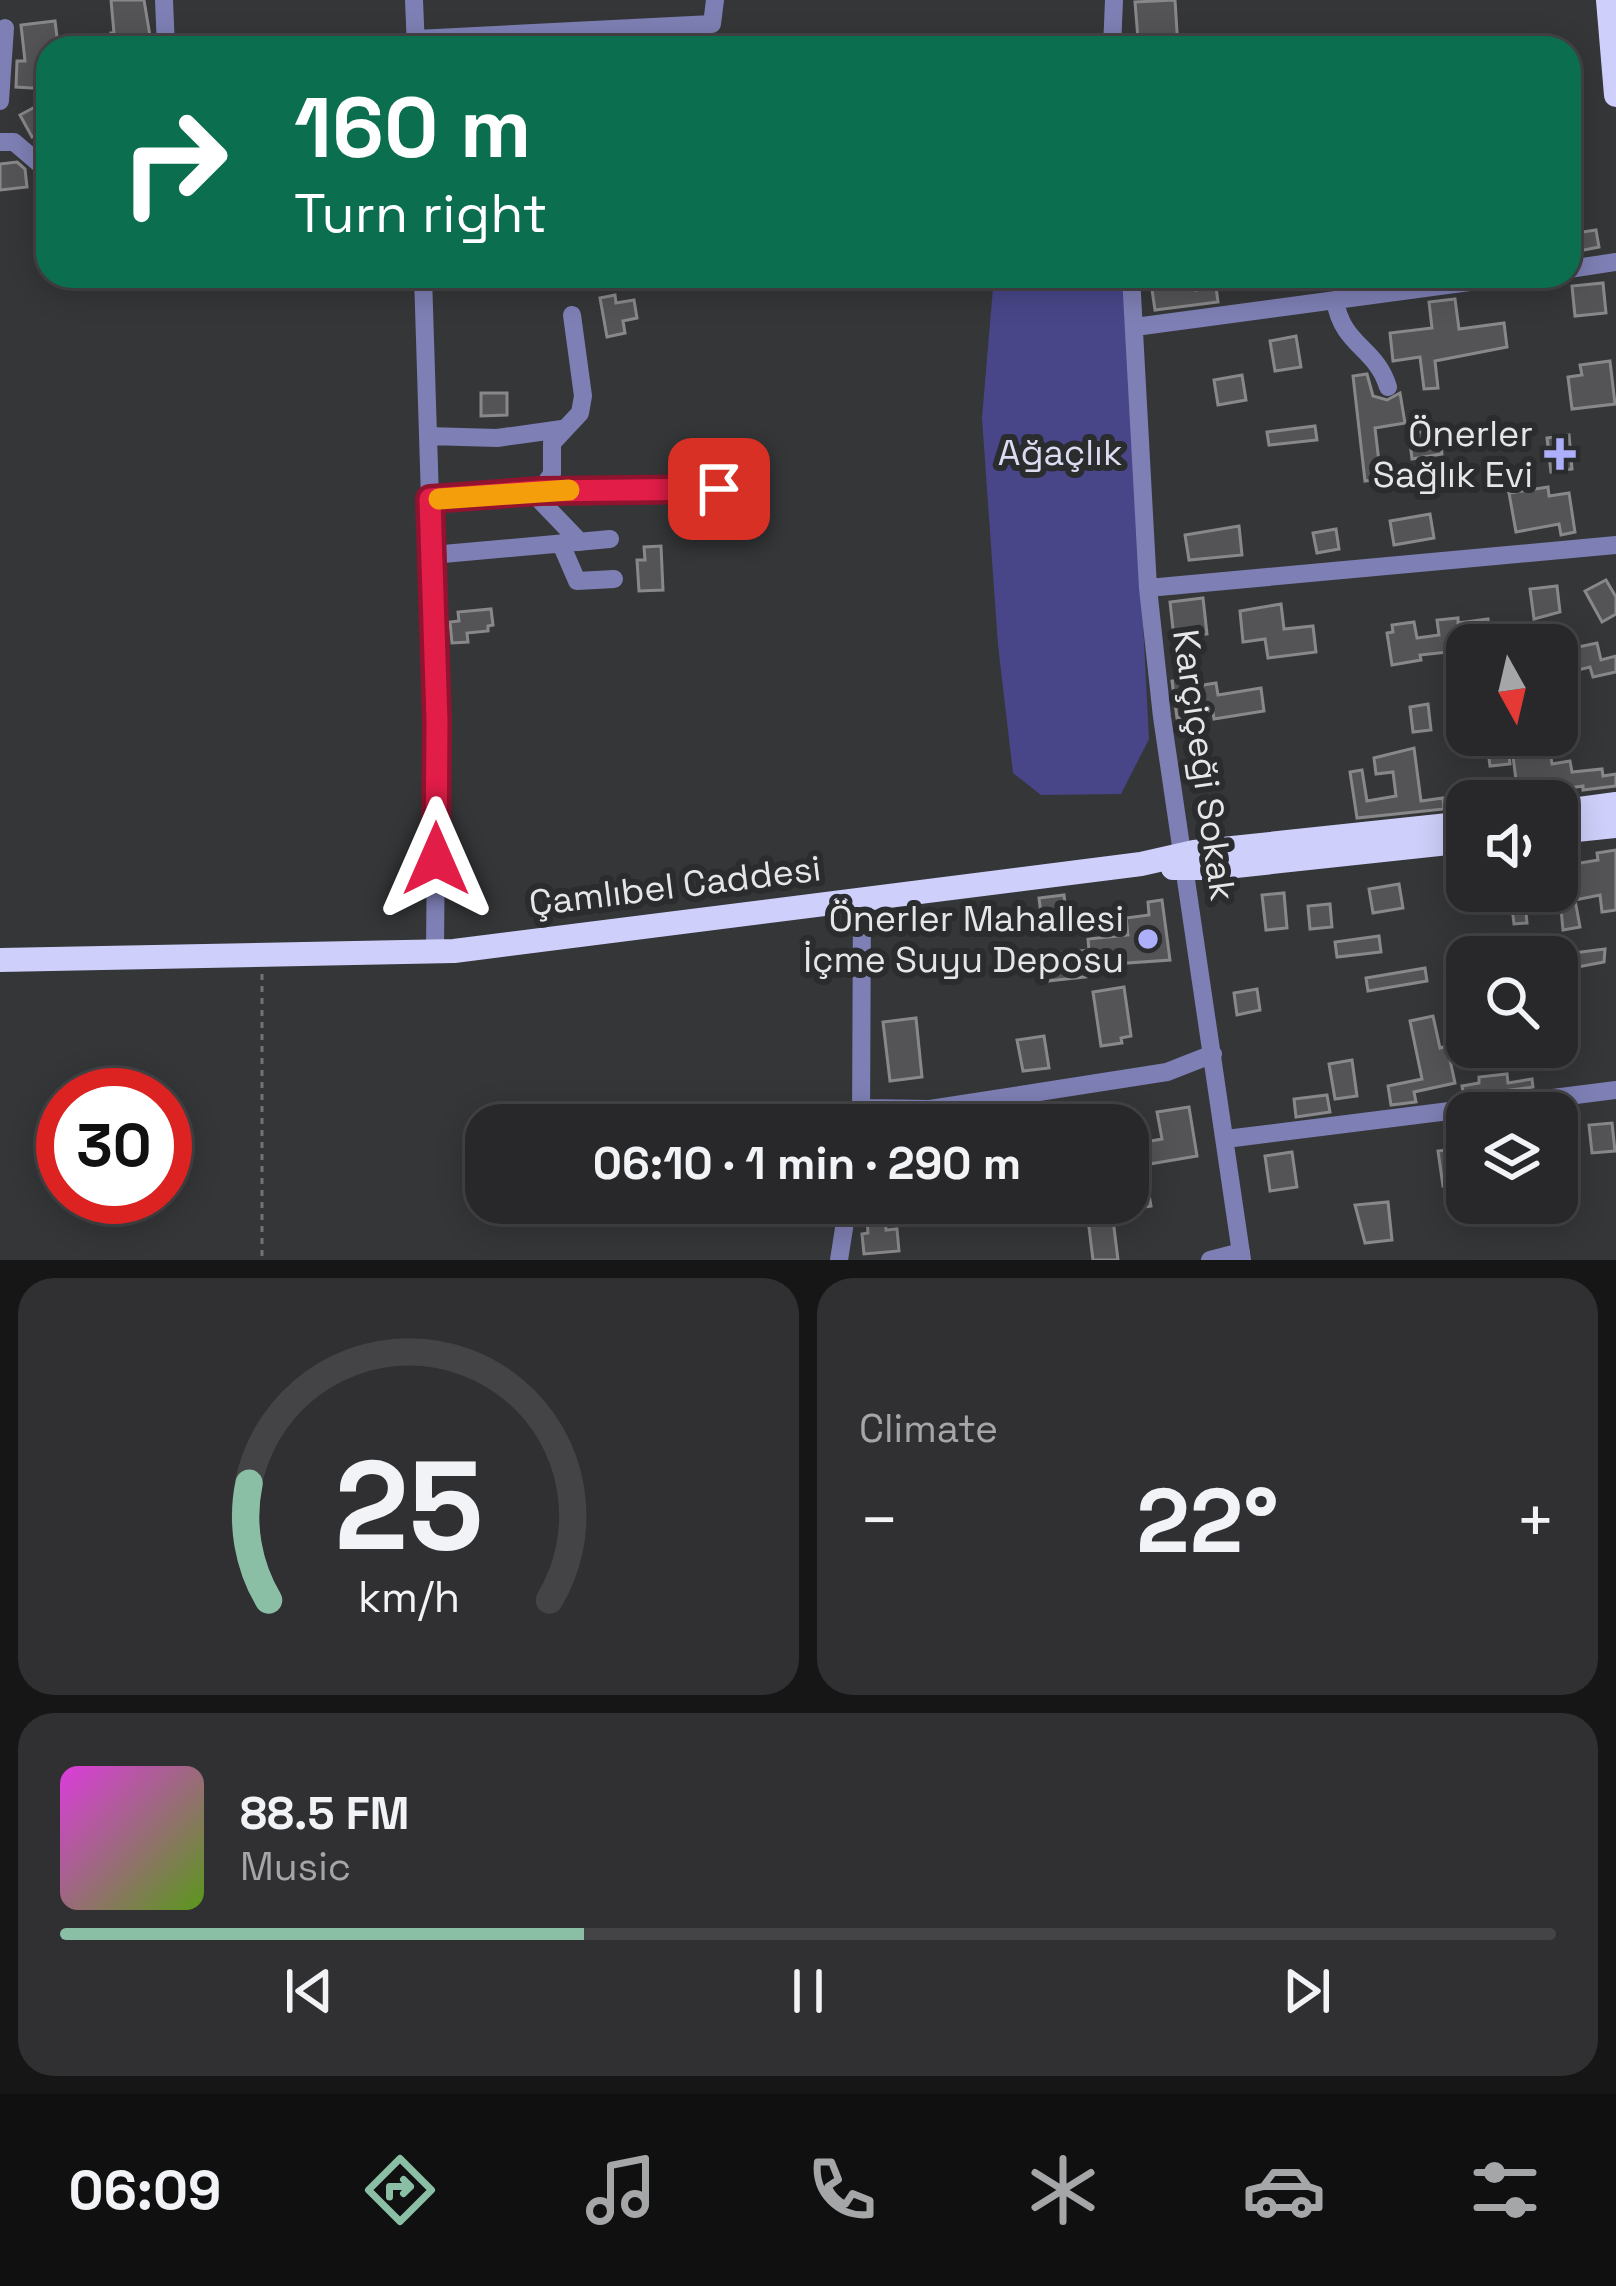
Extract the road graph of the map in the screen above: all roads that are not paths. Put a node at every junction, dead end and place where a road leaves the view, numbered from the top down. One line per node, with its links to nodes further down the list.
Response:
1 (164, 0): 7 (street)
2 (414, 0): 8 (street)
3 (716, 0): 9 (street)
4 (1114, 0): 10 (street)
5 (1608, 0): 11 (main road)
6 (5, 28): 12 (street)
7 (166, 36)
8 (416, 36)
9 (534, 36)
10 (1112, 36)
11 (1616, 94)
12 (0, 101)
13 (0, 142): 14 (street)
14 (36, 161)
15 (1616, 262): 16 (street)
16 (1581, 266)
17 (423, 288): 25 (street)
18 (1132, 288): 22 (street, Karçiçeği Sokak)
19 (1424, 288): 20 (street)
20 (1335, 300): 22 (street); 23 (street)
21 (572, 315): 24 (street)
22 (1135, 327): 34 (street, Karçiçeği Sokak)
23 (1388, 387)
24 (562, 429): 25 (street); 27 (street)
25 (428, 436): 28 (street)
26 (719, 489): 27 (street)
27 (536, 491): 28 (street); 30 (street)
28 (430, 499): 32 (street)
29 (610, 539): 30 (street)
30 (570, 543): 32 (street); 33 (street)
31 (1616, 545): 34 (street)
32 (432, 555): 43 (street)
33 (614, 579)
34 (1148, 588): 41 (street, Karçiçeği Sokak)
35 (1616, 804): 36 (main road)
36 (1578, 809)
37 (1446, 826): 41 (main road)
38 (1616, 826): 39 (main road)
39 (1578, 830)
40 (1446, 843): 41 (main road)
41 (1184, 862): 42 (main road, Çamlıbel Caddesi); 45 (street, Karçiçeği Sokak)
42 (862, 897): 43 (main road, Çamlıbel Caddesi); 47 (street)
43 (435, 951): 44 (main road, Çamlıbel Caddesi)
44 (0, 960)
45 (1213, 1054): 48 (street); 49 (street, Karçiçeği Sokak)
46 (1616, 1090): 49 (street)
47 (862, 1104)
48 (963, 1104)
49 (1226, 1139): 51 (street, Karçiçeği Sokak)
50 (845, 1224): 52 (street)
51 (1241, 1256): 53 (street)
52 (839, 1260)
53 (1210, 1260)

